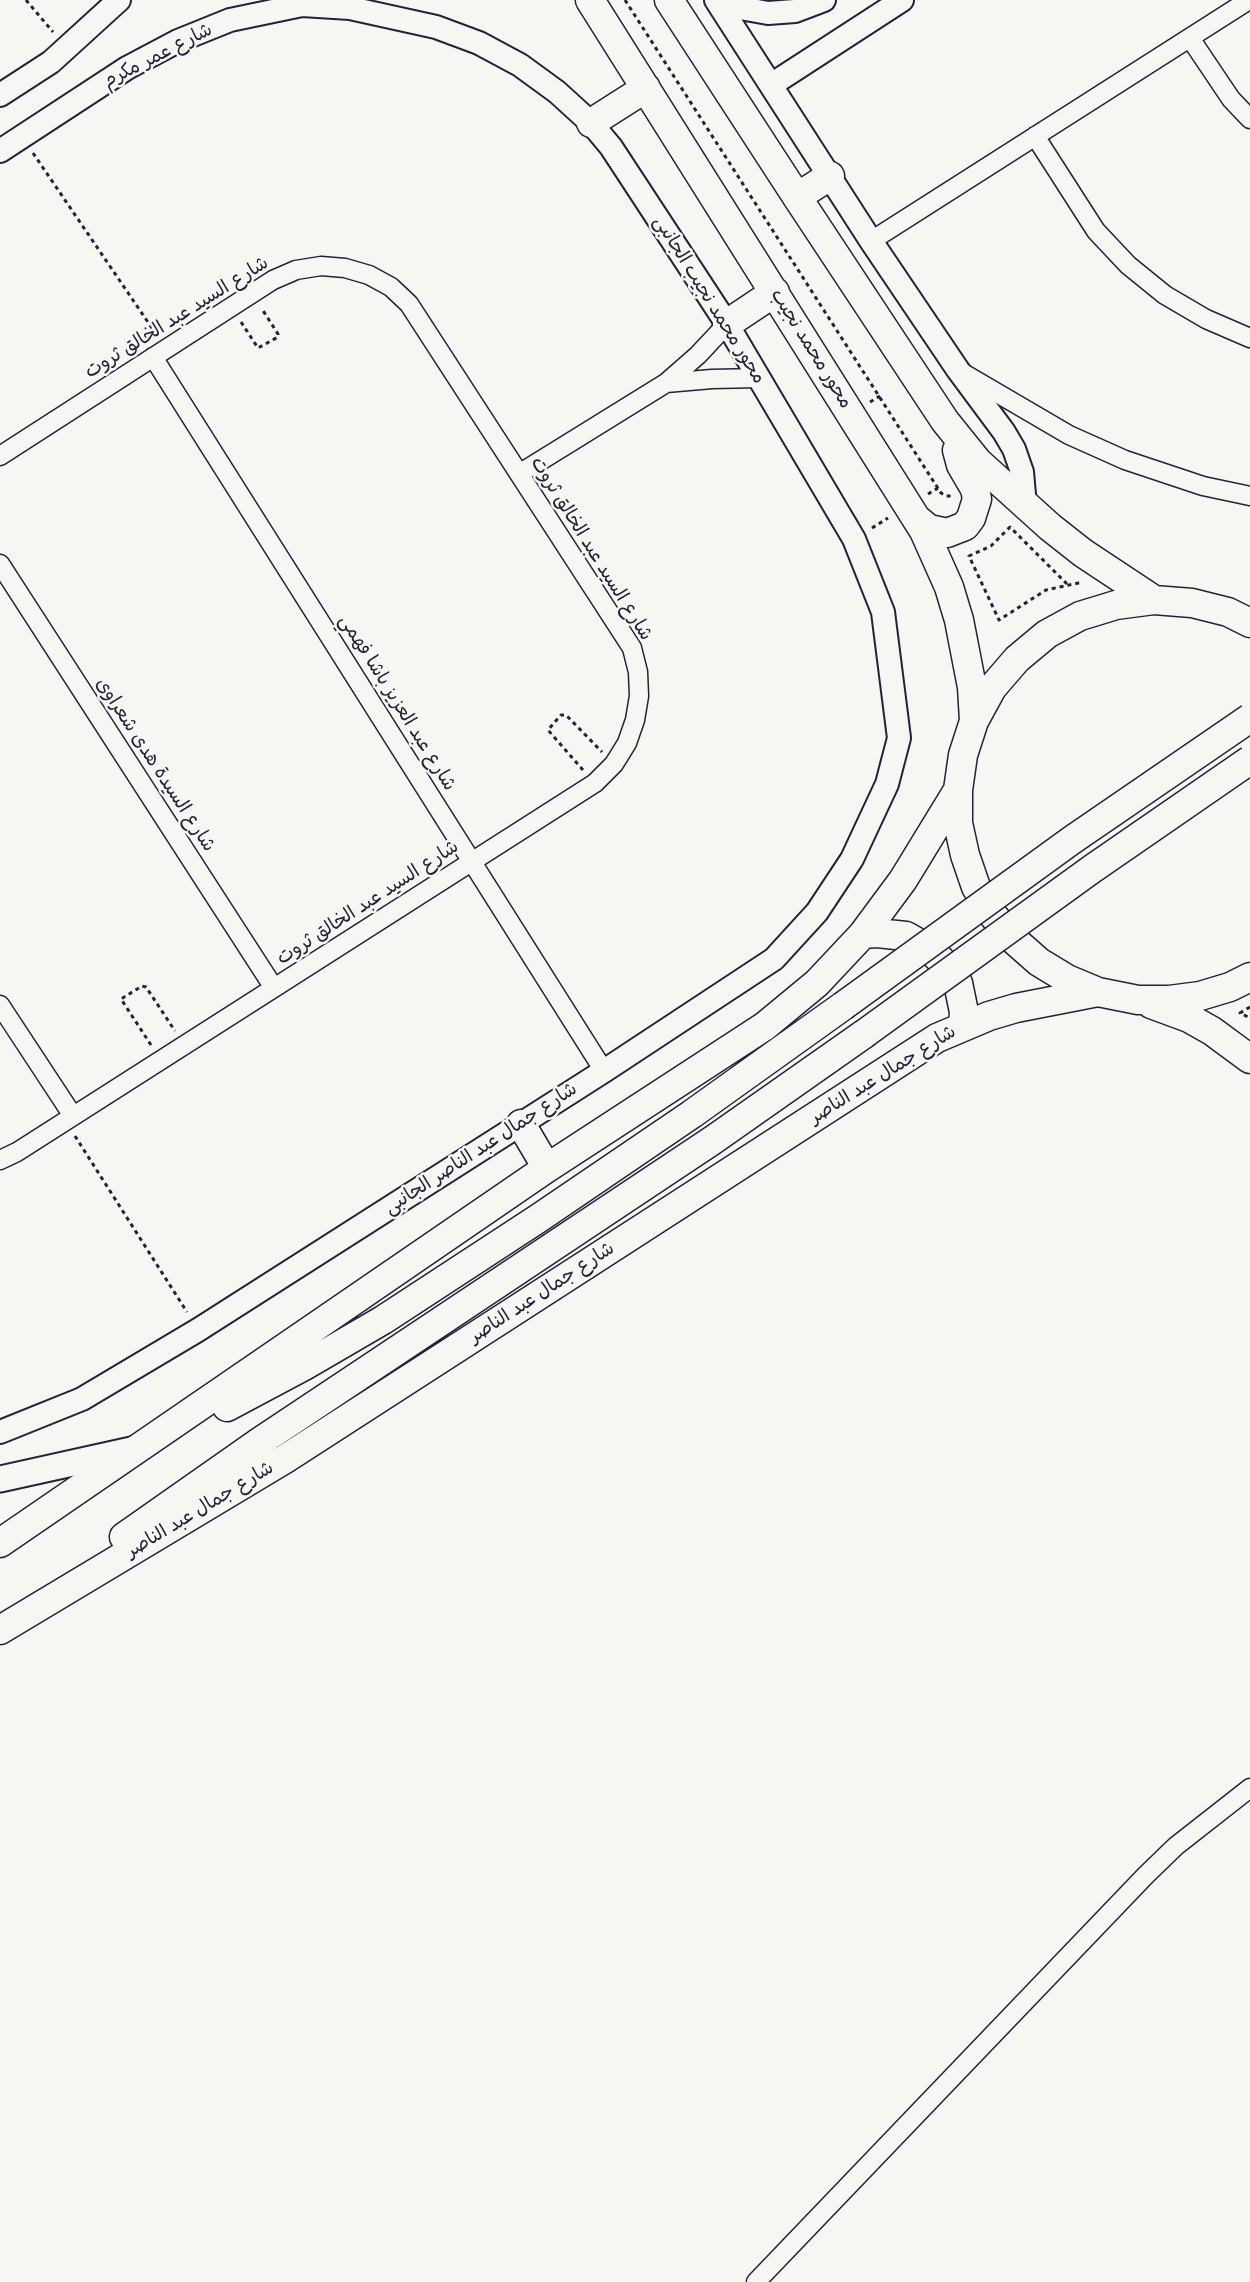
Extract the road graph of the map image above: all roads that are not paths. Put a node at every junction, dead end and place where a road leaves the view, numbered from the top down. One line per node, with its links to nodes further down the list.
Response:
1 (119, 0): 13 (street)
2 (590, 0): 12 (main road, محور محمد نجيب)
3 (669, 0): 19 (main road)
4 (716, 0): 11 (street)
5 (721, 0): 6 (street)
6 (824, 0)
7 (902, 0): 11 (street)
8 (1249, 0): 10 (street)
9 (301, 2): 15 (street, محور محمد نجيب الجانبى); 17 (street, شارع عمر مكرم)
10 (1190, 38): 14 (street); 16 (street)
11 (771, 85): 18 (street)
12 (646, 88): 15 (main road); 21 (main road, محور محمد نجيب)
13 (0, 95)
14 (1250, 119)
15 (591, 124): 22 (street, محور محمد نجيب الجانبى)
16 (1036, 136): 20 (street); 23 (street)
17 (0, 151)
18 (830, 176): 19 (main road); 20 (street)
19 (797, 197): 28 (main road)
20 (871, 241): 25 (street)
21 (775, 292): 22 (main road); 33 (main road, محور محمد نجيب)
22 (727, 324): 26 (street, محور محمد نجيب الجانبى); 27 (street)
23 (1250, 338)
24 (160, 353): 29 (street, شارع السيد عبد الخالق ثروت); 30 (street, شارع السيد عبد الخالق ثروت); 42 (street, شارع عبد العزيز باشا فهمي)
25 (958, 370): 31 (street); 32 (street)
26 (759, 378): 27 (street); 40 (street, محور محمد نجيب الجانبى)
27 (666, 383): 30 (street)
28 (958, 436): 32 (main road); 33 (main road)
29 (0, 456)
30 (519, 474): 42 (street, شارع السيد عبد الخالق ثروت)
31 (1250, 496)
32 (1025, 506): 35 (main road)
33 (918, 520): 38 (main road, محور محمد نجيب)
34 (0, 564): 45 (street, شارع السيدة هدى شعراوى)
35 (1154, 600): 36 (main road); 38 (main road)
36 (1250, 623)
37 (1250, 718): 57 (main road, bridge)
38 (974, 721): 41 (main road)
39 (1250, 760): 60 (main road, bridge)
40 (886, 784): 51 (street, شارع جمال عبد الناصر الجانبى)
41 (958, 790): 43 (main road); 46 (main road)
42 (472, 861): 45 (street, شارع السيد عبد الخالق ثروت); 51 (street, شارع عبد العزيز باشا فهمي)
43 (863, 934): 49 (main road); 55 (main road)
44 (1250, 977): 47 (main road)
45 (274, 988): 52 (street, شارع السيد عبد الخالق ثروت)
46 (1098, 992): 47 (main road); 49 (main road, شارع جمال عبد الناصر)
47 (1138, 1000): 50 (main road)
48 (0, 1005): 52 (street)
49 (963, 1026): 60 (main road, شارع جمال عبد الناصر)
50 (1250, 1059)
51 (604, 1071): 53 (street, شارع جمال عبد الناصر الجانبى)
52 (69, 1119): 54 (street, شارع السيد عبد الخالق ثروت)
53 (521, 1124): 55 (main road); 56 (street, شارع جمال عبد الناصر الجانبى)
54 (0, 1160)
55 (547, 1168): 57 (main road)
56 (0, 1432)
57 (141, 1448): 58 (main road); 59 (main road)
58 (0, 1480)
59 (0, 1543)
60 (3, 1629)
61 (1250, 1788): 62 (street)
62 (756, 2282)

